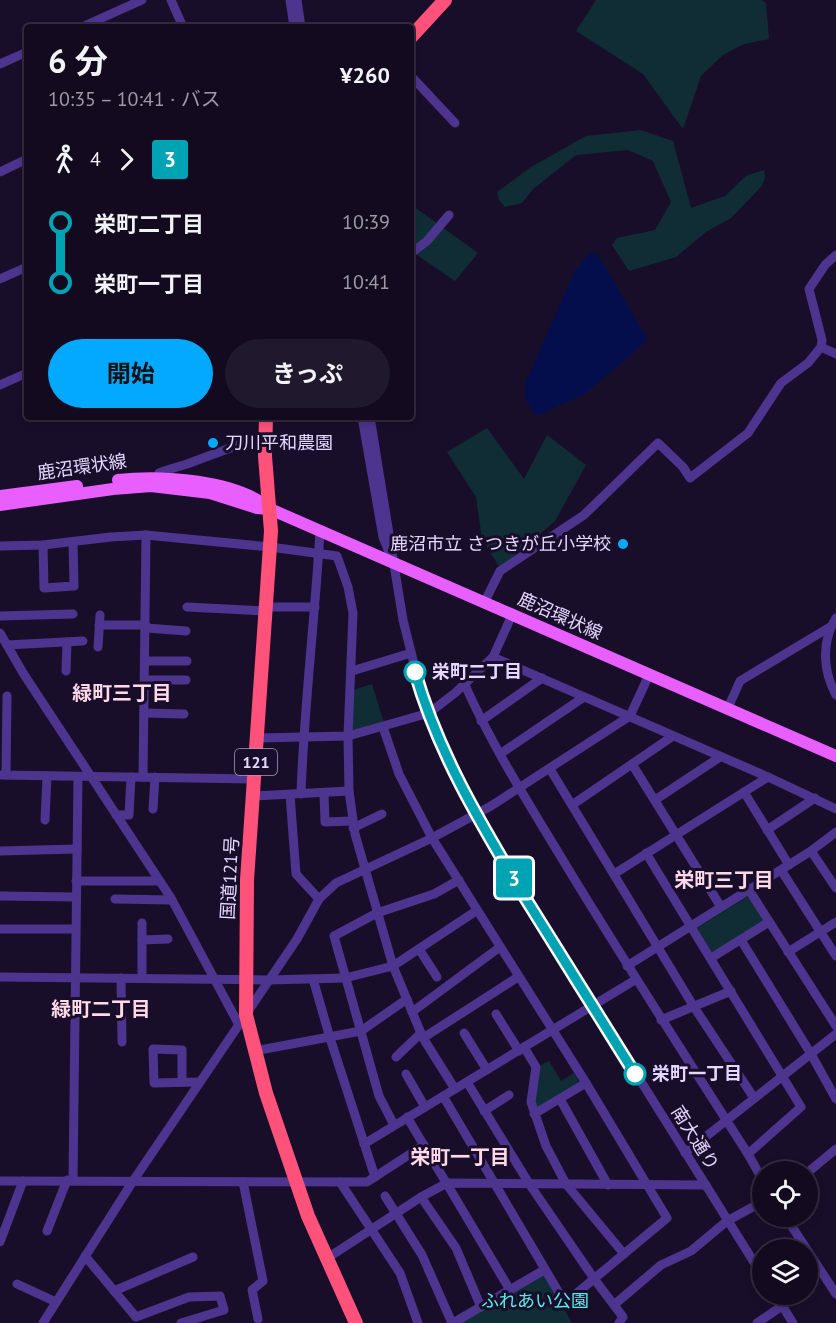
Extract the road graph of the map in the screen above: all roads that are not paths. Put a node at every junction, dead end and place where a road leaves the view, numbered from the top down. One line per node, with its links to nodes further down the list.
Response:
1 (142, 0): 6 (street)
2 (171, 0): 7 (street)
3 (290, 0): 8 (street)
4 (297, 0): 9 (street)
5 (445, 0): 10 (highway)
6 (89, 24)
7 (182, 24)
8 (294, 24)
9 (301, 24)
10 (414, 34)
11 (24, 53): 12 (street)
12 (0, 64)
13 (414, 78): 14 (street)
14 (455, 123)
15 (24, 160): 16 (street)
16 (0, 172)
17 (449, 214): 18 (street)
18 (414, 251)
19 (836, 255): 22 (street)
20 (24, 268): 21 (street)
21 (0, 279)
22 (820, 347): 23 (street); 42 (street)
23 (836, 354)
24 (24, 374): 25 (street)
25 (0, 385)
26 (266, 420): 29 (highway, 国道121号 / 121)
27 (363, 420): 41 (street)
28 (370, 420): 41 (street)
29 (265, 435): 30 (street); 33 (highway, 国道121号 / 121)
30 (156, 478): 31 (main road, 鹿沼環状線); 33 (main road, 鹿沼環状線)
31 (0, 496)
32 (0, 505): 33 (main road, 鹿沼環状線)
33 (270, 509): 34 (main road, 鹿沼環状線); 39 (highway, 国道121号 / 121)
34 (320, 531): 40 (street); 41 (main road, 鹿沼環状線)
35 (146, 536): 36 (street); 39 (street); 50 (street)
36 (73, 542): 37 (street); 37 (street)
37 (43, 545): 38 (street)
38 (0, 546)
39 (270, 547): 40 (street); 45 (highway, 国道121号 / 121)
40 (318, 554): 44 (street); 63 (street)
41 (394, 565): 42 (main road, 鹿沼環状線); 58 (street, 南大通り)
42 (484, 603): 47 (main road, 鹿沼環状線)
43 (187, 607): 45 (street)
44 (315, 607): 45 (street); 82 (street)
45 (266, 609): 83 (highway, 国道121号 / 121)
46 (73, 614): 48 (street)
47 (512, 615): 59 (street); 64 (main road, 鹿沼環状線)
48 (0, 616)
49 (836, 618): 51 (street)
50 (146, 627): 52 (street); 57 (street); 60 (street)
51 (830, 627): 69 (street); 73 (street)
52 (186, 631)
53 (0, 633): 56 (street)
54 (83, 641): 55 (street)
55 (67, 642): 56 (street); 62 (street)
56 (7, 645): 92 (street)
57 (98, 647)
58 (411, 653): 63 (street); 75 (street, 南大通り)
59 (493, 657): 65 (street); 68 (street)
60 (145, 661): 61 (street); 66 (street)
61 (187, 661)
62 (66, 671)
63 (352, 671): 80 (street)
64 (649, 675): 73 (main road, 鹿沼環状線); 77 (street)
65 (542, 678): 71 (street); 78 (street)
66 (145, 680): 67 (street); 74 (street)
67 (186, 680)
68 (465, 685): 75 (street); 78 (street)
69 (836, 695)
70 (7, 696): 72 (street)
71 (584, 697): 77 (street); 84 (street)
72 (3, 707): 89 (street)
73 (728, 710): 85 (main road, 鹿沼環状線)
74 (144, 713): 76 (street); 94 (street)
75 (429, 713): 79 (street); 112 (street, 南大通り)
76 (184, 714)
77 (630, 716): 81 (street); 88 (street)
78 (481, 721): 84 (street)
79 (383, 727): 80 (street); 118 (street)
80 (348, 736): 82 (street); 99 (street)
81 (673, 736): 86 (street); 87 (street)
82 (303, 737): 83 (street); 102 (street)
83 (258, 738): 97 (highway, 国道121号 / 121)
84 (500, 754): 98 (street)
85 (836, 756)
86 (720, 757): 96 (street); 106 (street)
87 (632, 764): 106 (street); 107 (street)
88 (550, 769): 98 (street); 107 (street)
89 (3, 775): 90 (street)
90 (47, 776): 91 (street); 113 (street)
91 (78, 777): 92 (street); 119 (street)
92 (92, 777): 93 (street); 111 (street)
93 (132, 777): 94 (street); 111 (street)
94 (143, 777): 95 (street)
95 (155, 777): 97 (street); 108 (street)
96 (768, 777): 100 (street); 105 (street)
97 (254, 779): 104 (highway, 国道121号 / 121)
98 (520, 789): 112 (street); 156 (street)
99 (349, 791): 101 (street); 114 (street)
100 (744, 792): 115 (street); 117 (street)
101 (324, 793): 102 (street); 114 (street)
102 (301, 794): 103 (street)
103 (290, 795): 104 (street); 134 (street)
104 (253, 796): 166 (highway, 国道121号 / 121)
105 (815, 798): 109 (street); 115 (street)
106 (655, 800): 117 (street)
107 (572, 805): 125 (street)
108 (153, 808)
109 (836, 809)
110 (382, 814): 114 (street)
111 (116, 815): 128 (street)
112 (475, 815): 118 (street); 171 (street, 南大通り)
113 (45, 820)
114 (353, 824): 124 (street)
115 (767, 830): 123 (street)
116 (836, 832): 121 (street)
117 (676, 834): 122 (street); 136 (street)
118 (432, 838): 124 (street); 126 (street)
119 (76, 849): 120 (street); 127 (street)
120 (0, 851)
121 (811, 851): 123 (street); 129 (street)
122 (646, 853): 125 (street); 142 (street)
123 (785, 867): 130 (street); 145 (street)
124 (364, 869): 134 (street); 138 (street)
125 (614, 874): 149 (street)
126 (459, 880): 137 (street); 138 (street)
127 (76, 881): 128 (street); 132 (street)
128 (159, 881): 135 (street)
129 (834, 883)
130 (749, 890): 136 (street); 139 (street)
131 (0, 896): 132 (street)
132 (76, 897): 144 (street)
133 (116, 899): 135 (street)
134 (319, 899): 167 (street)
135 (172, 900): 163 (street)
136 (721, 907): 142 (street)
137 (477, 910): 150 (street); 151 (street)
138 (377, 913): 155 (street); 165 (street)
139 (769, 922): 147 (street); 152 (street)
140 (836, 922): 145 (street)
141 (142, 923): 148 (street)
142 (691, 926): 149 (street); 154 (street)
143 (0, 928): 144 (street)
144 (75, 928): 160 (street)
145 (820, 932): 152 (street); 153 (street)
146 (168, 939): 148 (street)
147 (741, 939): 154 (street); 187 (street)
148 (142, 940): 162 (street)
149 (658, 946): 156 (street); 172 (street)
150 (500, 947): 159 (street); 173 (street)
151 (419, 949): 155 (street); 158 (street)
152 (789, 952): 177 (street)
153 (836, 956)
154 (711, 958): 169 (street)
155 (393, 966): 165 (street); 170 (street)
156 (627, 966): 168 (street)
157 (0, 977): 160 (street)
158 (437, 977)
159 (518, 977): 178 (street); 182 (street)
160 (75, 978): 161 (street); 216 (street)
161 (121, 978): 162 (street); 184 (street)
162 (142, 978): 163 (street)
163 (215, 978): 166 (street); 175 (street)
164 (313, 978): 165 (street); 167 (street); 183 (street)
165 (345, 978): 179 (street)
166 (245, 979): 167 (street); 175 (highway, 国道121号 / 121)
167 (268, 980): 175 (street)
168 (635, 980): 171 (street); 176 (street)
169 (731, 991): 172 (street); 191 (street)
170 (407, 999): 173 (street); 179 (street)
171 (591, 1005): 178 (street); 211 (street, 南大通り)
172 (694, 1007): 176 (street); 199 (street)
173 (412, 1012): 182 (street)
174 (496, 1014): 185 (street)
175 (242, 1020): 186 (highway, 国道121号 / 121); 193 (street)
176 (661, 1020): 206 (street)
177 (836, 1026)
178 (551, 1030): 185 (street); 195 (street)
179 (361, 1031): 183 (street); 207 (street)
180 (464, 1033): 189 (street)
181 (836, 1034): 187 (street)
182 (422, 1036): 188 (street); 196 (street)
183 (330, 1038): 186 (street); 208 (street)
184 (122, 1042)
185 (522, 1049): 189 (street); 204 (street)
186 (254, 1051): 221 (highway, 国道121号 / 121)
187 (811, 1054): 191 (street); 201 (street)
188 (396, 1057)
189 (487, 1070): 194 (street)
190 (406, 1074): 202 (street)
191 (783, 1076): 199 (street); 212 (street)
192 (182, 1082): 192 (street); 193 (street)
193 (199, 1082): 219 (street)
194 (468, 1082): 196 (street); 203 (street)
195 (586, 1083): 200 (street); 229 (street)
196 (455, 1089): 198 (street)
197 (509, 1095): 203 (street)
198 (442, 1096): 202 (street); 224 (street)
199 (754, 1098): 206 (street)
200 (560, 1099): 204 (street); 227 (street)
201 (836, 1099)
202 (425, 1107): 205 (street)
203 (484, 1110): 225 (street)
204 (534, 1114): 226 (street)
205 (407, 1117): 207 (street); 209 (street)
206 (726, 1120): 211 (street); 212 (street)
207 (394, 1125): 208 (street)
208 (364, 1144): 215 (street)
209 (424, 1145): 215 (street); 223 (street)
210 (836, 1149): 214 (street)
211 (685, 1152): 228 (street, 南大通り)
212 (748, 1154): 213 (street)
213 (752, 1161)
214 (818, 1164)
215 (375, 1177): 222 (street)
216 (70, 1180): 218 (street); 219 (street); 237 (street)
217 (0, 1181): 218 (street)
218 (23, 1181): 238 (street)
219 (133, 1181): 220 (street); 240 (street)
220 (243, 1182): 221 (street); 255 (street)
221 (296, 1182): 222 (street); 242 (highway, 国道121号 / 121)
222 (339, 1182): 236 (street)
223 (447, 1183): 224 (street); 231 (street); 248 (street)
224 (494, 1185): 225 (street); 244 (street)
225 (530, 1185): 226 (street); 246 (street)
226 (566, 1185): 227 (street); 239 (street)
227 (608, 1185): 229 (street)
228 (706, 1185): 229 (street); 234 (street, 南大通り)
229 (648, 1186): 239 (street)
230 (385, 1196): 233 (street)
231 (421, 1197): 233 (street); 254 (street)
232 (752, 1207): 234 (street)
233 (396, 1214): 236 (street); 260 (street)
234 (727, 1221): 243 (street, 南大通り); 252 (street)
235 (793, 1227): 245 (street)
236 (371, 1230): 242 (street); 259 (street)
237 (47, 1231)
238 (0, 1242)
239 (624, 1254): 246 (street)
240 (84, 1256): 249 (street); 251 (street)
241 (193, 1257): 249 (street)
242 (327, 1259): 256 (highway, 国道121号 / 121)
243 (752, 1260)
244 (544, 1270): 246 (street); 248 (street)
245 (832, 1279): 250 (street)
246 (595, 1280): 252 (street)
247 (17, 1284): 251 (street)
248 (510, 1290): 254 (street)
249 (114, 1291): 258 (street)
250 (836, 1294)
251 (56, 1302): 257 (street)
252 (615, 1304): 261 (street)
253 (782, 1306): 262 (street); 263 (street)
254 (481, 1307): 260 (street)
255 (258, 1319)
256 (354, 1322)
257 (43, 1323)
258 (181, 1323)
259 (418, 1323)
260 (453, 1323)
261 (619, 1323)
262 (757, 1323)
263 (793, 1323)

